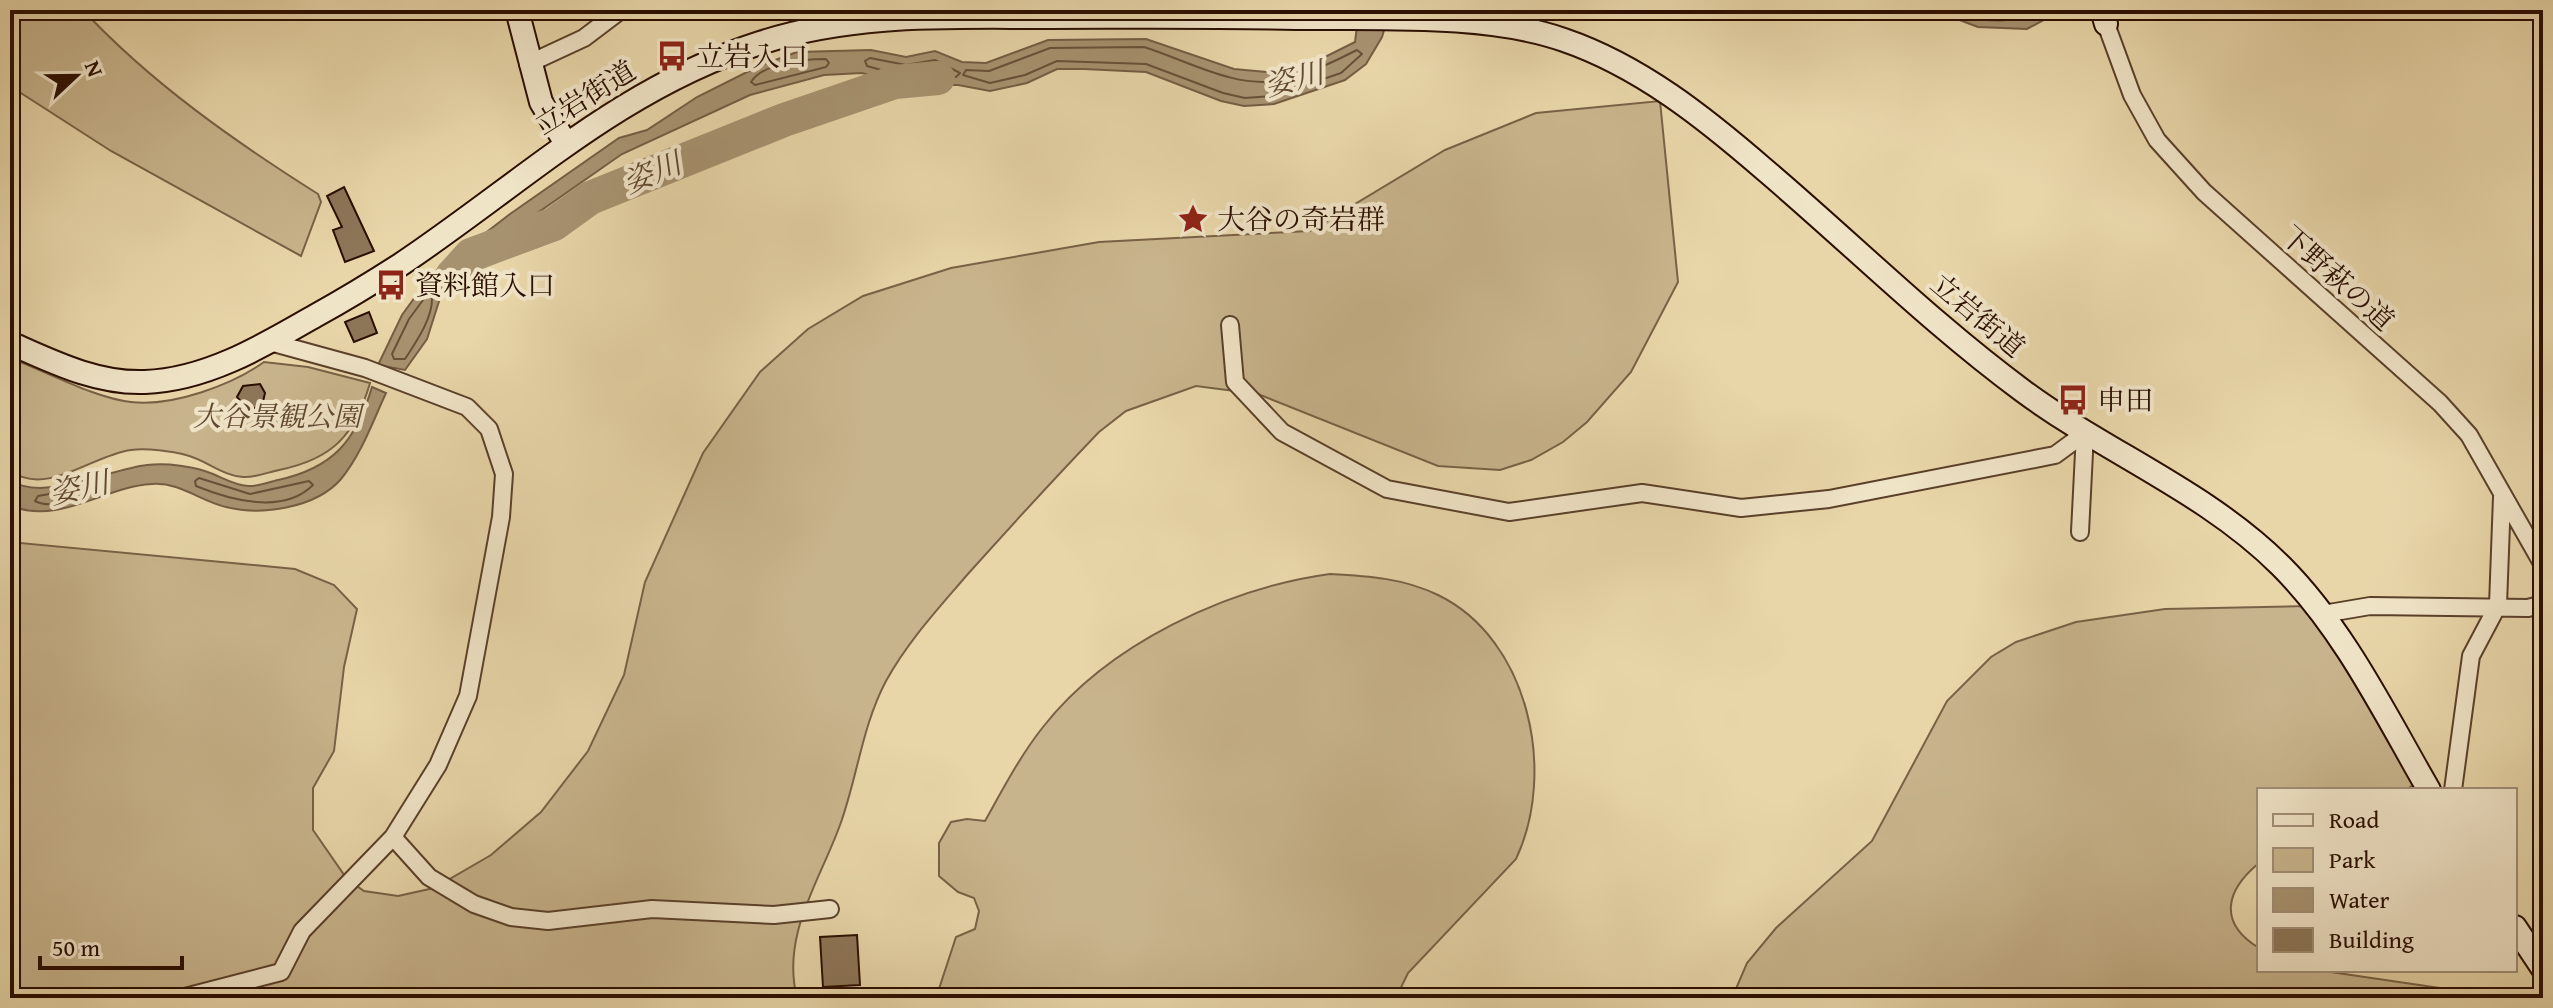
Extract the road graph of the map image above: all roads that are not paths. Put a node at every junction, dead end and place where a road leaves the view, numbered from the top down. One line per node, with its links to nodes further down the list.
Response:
1 (517, 10): 7 (street)
2 (621, 10): 7 (street)
3 (1041, 14): 4 (street, 立岩街道); 8 (street, 立岩街道)
4 (1191, 14): 5 (street, 立岩街道)
5 (1348, 14): 12 (street, 立岩街道)
6 (2104, 17): 13 (street, 下野萩の道)
7 (528, 64): 8 (street)
8 (565, 142): 10 (street, 立岩街道)
9 (1230, 325): 12 (street)
10 (270, 342): 11 (street, 立岩街道); 21 (street)
11 (10, 343)
12 (2085, 433): 14 (street); 18 (street, 立岩街道)
13 (2502, 497): 15 (street, 下野萩の道); 17 (street)
14 (2080, 532)
15 (2543, 565)
16 (2543, 604): 17 (street)
17 (2498, 605): 18 (street); 20 (street)
18 (2323, 614): 19 (street, 立岩街道)
19 (2428, 788)
20 (2453, 788)
21 (393, 837): 22 (street); 25 (street)
22 (830, 909)
23 (2517, 930): 24 (street)
24 (2543, 969)
25 (181, 998)

